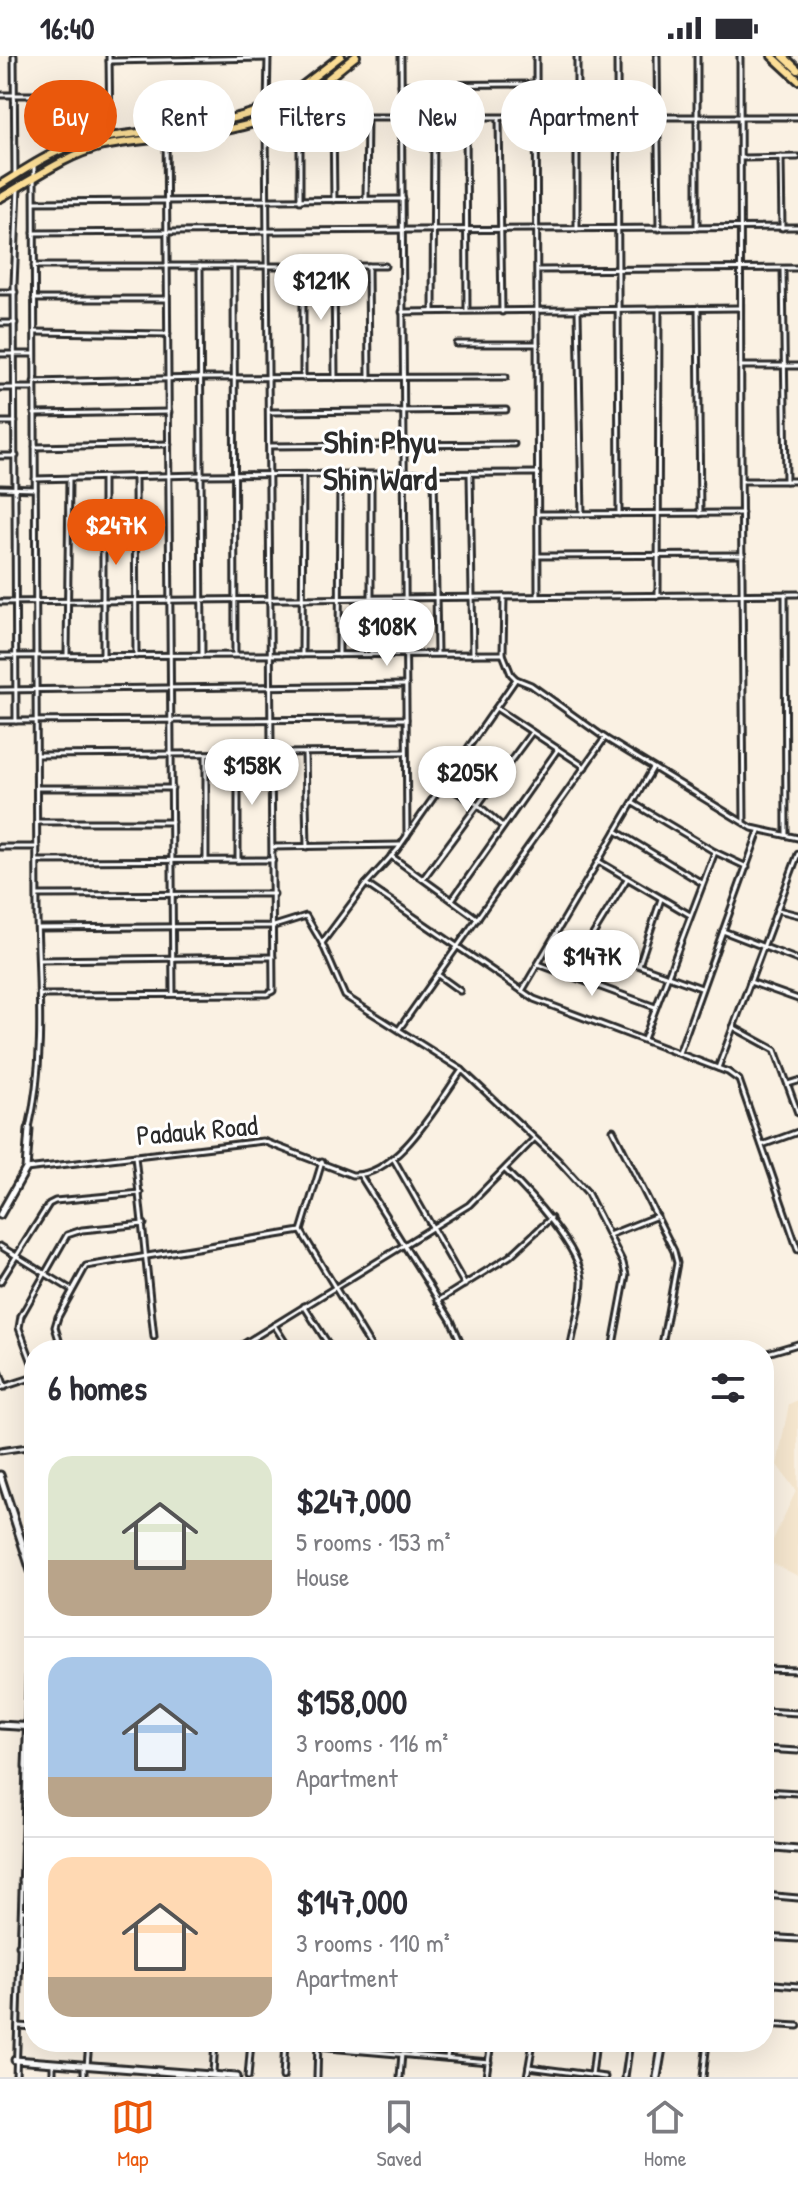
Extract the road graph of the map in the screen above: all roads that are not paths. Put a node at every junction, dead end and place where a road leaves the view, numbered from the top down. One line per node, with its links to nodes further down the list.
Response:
1 (14, 56): 28 (street)
2 (341, 56): 15 (main road); 19 (main road)
3 (356, 56): 15 (main road)
4 (401, 56): 21 (street)
5 (536, 56): 22 (street)
6 (577, 56): 23 (street)
7 (617, 56): 24 (street)
8 (657, 56): 25 (street)
9 (697, 56): 32 (street)
10 (740, 56): 30 (street)
11 (772, 56): 26 (main road)
12 (783, 56): 16 (main road)
13 (268, 57): 14 (street); 18 (street)
14 (109, 59): 17 (street)
15 (347, 63): 20 (main road)
16 (798, 70)
17 (109, 80)
18 (268, 80)
19 (310, 80)
20 (326, 80)
21 (401, 80)
22 (535, 80)
23 (577, 80)
24 (617, 80)
25 (657, 80)
26 (798, 80)
27 (0, 95): 28 (street)
28 (15, 95): 29 (street); 54 (street)
29 (24, 95)
30 (740, 116): 32 (street); 33 (street); 52 (street)
31 (667, 117): 32 (street)
32 (697, 117): 67 (street)
33 (798, 117)
34 (485, 118): 35 (street)
35 (499, 118): 76 (street)
36 (133, 144): 55 (main road)
37 (60, 152): 53 (main road)
38 (166, 152): 60 (street)
39 (266, 152): 65 (street)
40 (301, 152): 63 (street)
41 (333, 152): 61 (street)
42 (367, 152): 62 (street)
43 (402, 152): 59 (street)
44 (434, 152): 74 (street)
45 (466, 152): 75 (street)
46 (536, 152): 70 (street)
47 (577, 152): 71 (street)
48 (617, 152): 72 (street)
49 (658, 152): 73 (street)
50 (781, 157): 51 (street); 52 (street); 69 (street)
51 (798, 157)
52 (740, 158): 68 (street)
53 (34, 165): 54 (main road); 55 (street)
54 (15, 176): 56 (main road)
55 (34, 177): 57 (main road); 64 (street)
56 (0, 185)
57 (18, 188): 58 (main road); 96 (street)
58 (0, 198)
59 (403, 199): 62 (street); 77 (street)
60 (166, 200): 64 (street); 65 (street); 80 (street)
61 (334, 200): 62 (street); 63 (street)
62 (366, 200)
63 (300, 201): 65 (street)
64 (34, 202): 79 (street)
65 (266, 202): 78 (street)
66 (798, 227): 69 (street)
67 (697, 228): 68 (street); 73 (street)
68 (739, 228): 69 (street); 90 (street)
69 (782, 228)
70 (537, 229): 71 (street); 76 (street); 94 (street)
71 (577, 229): 72 (street)
72 (616, 229): 73 (street); 93 (street)
73 (659, 229)
74 (433, 230): 75 (street); 77 (street); 104 (street)
75 (466, 230): 76 (street); 102 (street)
76 (500, 230): 108 (street)
77 (403, 231): 78 (street); 107 (street)
78 (266, 232): 80 (street); 85 (street)
79 (34, 233): 80 (street); 81 (street)
80 (166, 233): 82 (street)
81 (34, 266): 82 (street); 97 (street)
82 (167, 266): 83 (street); 98 (street)
83 (200, 266): 84 (street); 123 (street)
84 (234, 266): 85 (street); 125 (street)
85 (266, 266): 86 (street); 126 (street)
86 (303, 266): 87 (street); 127 (street)
87 (334, 266): 88 (street); 128 (street)
88 (368, 266): 89 (street); 124 (street)
89 (385, 266)
90 (739, 268): 91 (street); 93 (street); 100 (street)
91 (783, 268): 92 (street); 119 (street)
92 (798, 268)
93 (616, 269): 94 (street); 103 (street)
94 (537, 270): 105 (street)
95 (0, 292): 96 (street)
96 (15, 292): 110 (street)
97 (34, 299): 98 (street); 111 (street)
98 (167, 299): 112 (street)
99 (698, 308): 100 (street); 101 (street); 174 (street)
100 (739, 308): 118 (street)
101 (659, 309): 103 (street); 173 (street)
102 (467, 310): 104 (street); 108 (street)
103 (616, 310): 106 (street); 172 (street)
104 (433, 311): 107 (street)
105 (537, 311): 106 (street); 108 (street); 114 (street)
106 (578, 311): 171 (street)
107 (402, 312): 121 (street)
108 (502, 312)
109 (0, 323): 110 (street)
110 (15, 323): 116 (street)
111 (34, 332): 112 (street); 117 (street)
112 (168, 334): 129 (street)
113 (457, 344): 114 (street)
114 (537, 344): 148 (street)
115 (0, 354): 116 (street)
116 (15, 354): 117 (street); 132 (street)
117 (34, 354): 130 (street)
118 (741, 366): 119 (street); 163 (street)
119 (783, 366): 120 (street); 164 (street)
120 (798, 366)
121 (402, 377): 122 (street); 124 (street); 137 (street)
122 (506, 377)
123 (201, 378): 125 (street); 129 (street); 152 (street)
124 (369, 378): 128 (street)
125 (235, 379): 126 (street); 156 (street)
126 (267, 379): 127 (street); 136 (street)
127 (303, 379): 128 (street)
128 (335, 379)
129 (168, 380): 130 (street); 135 (street)
130 (34, 382): 133 (street)
131 (0, 388): 132 (street)
132 (15, 388): 133 (street); 140 (street)
133 (34, 388): 138 (street)
134 (506, 410): 137 (street)
135 (169, 412): 138 (street); 141 (street)
136 (269, 412): 137 (street); 144 (street)
137 (402, 412): 143 (street)
138 (34, 414): 145 (street)
139 (0, 422): 140 (street)
140 (15, 422): 147 (street)
141 (169, 444): 145 (street); 159 (street)
142 (514, 444): 143 (street)
143 (402, 445): 144 (street); 149 (street)
144 (269, 446): 157 (street)
145 (35, 447): 161 (street)
146 (0, 456): 147 (street)
147 (16, 456): 167 (street)
148 (538, 473): 151 (street); 170 (street)
149 (402, 474): 150 (street); 155 (street); 185 (street)
150 (434, 474): 151 (street); 186 (street)
151 (470, 474): 182 (street)
152 (201, 475): 156 (street); 159 (street); 187 (street)
153 (303, 475): 154 (street); 157 (street); 188 (street)
154 (340, 475): 155 (street); 189 (street)
155 (371, 475): 190 (street)
156 (236, 476): 157 (street); 192 (street)
157 (268, 476): 193 (street)
158 (135, 477): 159 (street); 160 (street); 197 (street)
159 (170, 477): 191 (street)
160 (103, 478): 162 (street); 196 (street)
161 (35, 479): 162 (street); 168 (street)
162 (69, 479): 195 (street)
163 (742, 481): 164 (street); 169 (street)
164 (786, 481): 165 (street)
165 (798, 481)
166 (0, 488): 167 (street)
167 (16, 488): 168 (street); 199 (street)
168 (35, 489): 194 (street)
169 (742, 513): 174 (street); 176 (street)
170 (538, 514): 171 (street); 177 (street)
171 (582, 514): 172 (street)
172 (619, 514): 173 (street)
173 (659, 514): 174 (street); 175 (street)
174 (700, 514)
175 (659, 555): 176 (street); 177 (street); 181 (street)
176 (743, 555): 180 (street)
177 (538, 556): 184 (street)
178 (785, 594): 179 (street); 180 (street); 255 (street)
179 (798, 594)
180 (743, 595): 181 (street); 250 (street)
181 (658, 596): 184 (street)
182 (472, 597): 183 (street); 186 (street); 203 (street)
183 (504, 597): 184 (street); 204 (street)
184 (538, 597)
185 (404, 598): 186 (street); 190 (street); 202 (street)
186 (437, 598): 200 (street)
187 (203, 599): 191 (street); 192 (street); 201 (street)
188 (302, 599): 189 (street); 193 (street); 209 (street)
189 (340, 599): 190 (street); 210 (street)
190 (371, 599): 211 (street)
191 (171, 600): 197 (street); 216 (street)
192 (236, 600): 193 (street); 207 (street)
193 (271, 600): 208 (street)
194 (36, 601): 195 (street); 199 (street); 205 (street)
195 (68, 601): 196 (street); 206 (street)
196 (102, 601): 197 (street); 214 (street)
197 (137, 601): 215 (street)
198 (0, 602): 199 (street)
199 (18, 602): 213 (street)
200 (437, 653): 202 (street); 203 (street)
201 (202, 654): 207 (street); 216 (street)
202 (405, 654): 211 (street); 218 (street)
203 (473, 654): 204 (street)
204 (503, 654): 217 (street)
205 (37, 655): 206 (street); 213 (street); 221 (street)
206 (67, 655): 214 (street)
207 (235, 655): 208 (street)
208 (271, 655): 209 (street); 219 (street)
209 (302, 655): 210 (street)
210 (339, 655): 211 (street)
211 (371, 655)
212 (0, 656): 213 (street)
213 (16, 656): 223 (street)
214 (103, 656): 215 (street)
215 (136, 656): 216 (street)
216 (171, 656): 220 (street)
217 (516, 679): 224 (street); 232 (street)
218 (406, 685): 219 (street); 226 (street)
219 (271, 687): 220 (street); 225 (street)
220 (172, 688): 221 (street); 230 (street)
221 (37, 689): 223 (street); 229 (street)
222 (0, 690): 223 (street)
223 (18, 690): 228 (street)
224 (496, 708): 231 (street); 243 (street)
225 (271, 719): 226 (street); 230 (street); 237 (street)
226 (406, 719): 234 (street)
227 (0, 721): 228 (street)
228 (16, 721): 229 (street)
229 (37, 721): 230 (street); 238 (street)
230 (172, 722): 239 (street)
231 (532, 732): 233 (street); 247 (street)
232 (605, 738): 241 (street); 242 (street)
233 (558, 749): 241 (street); 251 (street)
234 (406, 752): 235 (street); 254 (street)
235 (305, 753): 237 (street); 261 (street)
236 (238, 754): 237 (street); 240 (street); 267 (street)
237 (270, 754): 260 (street)
238 (37, 755): 239 (street); 244 (street)
239 (172, 755): 240 (street); 245 (street)
240 (206, 755): 266 (street)
241 (585, 767): 286 (street)
242 (653, 768): 246 (street); 250 (street)
243 (443, 784): 247 (street); 254 (street)
244 (37, 788): 245 (street); 248 (street)
245 (172, 788): 249 (street)
246 (633, 803): 252 (street); 262 (street)
247 (478, 805): 251 (street); 274 (street)
248 (37, 822): 249 (street); 259 (street)
249 (172, 822): 265 (street)
250 (744, 822): 253 (street)
251 (503, 827): 282 (street)
252 (616, 831): 270 (street); 276 (street)
253 (759, 831): 255 (street); 271 (street)
254 (407, 836): 257 (street)
255 (786, 836): 256 (street)
256 (798, 838)
257 (400, 845): 261 (street); 264 (street)
258 (0, 847): 259 (street)
259 (37, 847): 269 (street)
260 (273, 847): 261 (street); 268 (street)
261 (307, 847)
262 (715, 852): 271 (street); 276 (street)
263 (798, 854): 272 (street)
264 (391, 856): 274 (street); 277 (street)
265 (172, 860): 266 (street); 269 (street); 280 (street)
266 (206, 860): 267 (street)
267 (238, 860): 268 (street)
268 (274, 860): 278 (street)
269 (37, 861): 279 (street)
270 (598, 861): 275 (street); 291 (street)
271 (747, 867): 290 (street)
272 (790, 875): 273 (street); 283 (street)
273 (798, 876)
274 (423, 879): 282 (street)
275 (627, 879): 281 (street); 293 (street)
276 (702, 883): 284 (street)
277 (366, 884): 292 (street); 295 (street)
278 (274, 894): 280 (street); 288 (street)
279 (37, 895): 280 (street); 289 (street)
280 (172, 895): 287 (street)
281 (661, 899): 284 (street); 301 (street)
282 (452, 900): 286 (street)
283 (777, 910): 285 (street); 294 (street)
284 (690, 915): 303 (street)
285 (798, 915)
286 (478, 919): 295 (street)
287 (172, 926): 288 (street); 289 (street); 297 (street)
288 (274, 926): 292 (street); 296 (street)
289 (38, 928): 298 (street)
290 (723, 931): 294 (street); 305 (street)
291 (555, 935): 293 (street); 300 (street)
292 (322, 943): 313 (street)
293 (586, 946): 301 (street)
294 (764, 947): 299 (street); 304 (street)
295 (458, 948): 302 (street); 307 (street)
296 (273, 957): 297 (street); 308 (street)
297 (173, 958): 298 (street); 308 (street)
298 (39, 960): 309 (street)
299 (798, 960)
300 (538, 964): 307 (street); 311 (street)
301 (639, 965): 303 (street)
302 (438, 975): 306 (street); 313 (street)
303 (668, 977): 305 (street); 311 (street)
304 (750, 982): 310 (street); 312 (street)
305 (701, 988): 315 (street)
306 (460, 991)
307 (522, 991): 314 (street)
308 (173, 993): 309 (street)
309 (40, 995): 321 (street)
310 (798, 999)
311 (656, 1008): 314 (street)
312 (733, 1027): 316 (street); 319 (street)
313 (399, 1029): 317 (street)
314 (644, 1039): 315 (street)
315 (679, 1053): 316 (street)
316 (718, 1068): 325 (street)
317 (462, 1070): 324 (street); 327 (street)
318 (798, 1081): 319 (street)
319 (788, 1084): 320 (street)
320 (798, 1113)
321 (29, 1129): 329 (street)
322 (613, 1130): 334 (street)
323 (798, 1132): 325 (street)
324 (534, 1139): 330 (street); 339 (street)
325 (762, 1145): 342 (street)
326 (135, 1156): 328 (street, Padauk Road); 329 (street, Padauk Road); 332 (street)
327 (393, 1158): 331 (street); 337 (street)
328 (322, 1161): 331 (street, Padauk Road); 338 (street)
329 (26, 1169): 333 (street)
330 (504, 1169): 335 (street); 337 (street)
331 (360, 1175): 340 (street)
332 (140, 1193): 336 (street); 343 (street)
333 (0, 1215)
334 (657, 1216): 339 (street); 362 (street)
335 (551, 1218): 347 (street); 360 (street)
336 (144, 1224): 344 (street); 345 (street)
337 (432, 1227): 340 (street); 347 (street)
338 (301, 1231): 344 (street); 348 (street)
339 (609, 1235): 361 (street)
340 (404, 1245): 348 (street); 350 (street)
341 (0, 1246): 343 (street)
342 (798, 1250)
343 (15, 1255): 345 (street); 346 (street)
344 (148, 1257): 349 (street); 353 (street)
345 (46, 1272): 349 (street); 363 (street)
346 (0, 1282)
347 (465, 1285): 350 (street)
348 (335, 1286): 351 (street); 358 (street)
349 (72, 1290): 354 (street)
350 (438, 1301): 359 (street)
351 (304, 1306): 352 (street); 357 (street)
352 (274, 1325): 355 (street); 356 (street)
353 (154, 1337)
354 (59, 1340)
355 (250, 1340)
356 (284, 1340)
357 (326, 1340)
358 (367, 1340)
359 (459, 1340)
360 (572, 1340)
361 (614, 1340)
362 (663, 1340)
363 (24, 1341)
364 (798, 1344): 365 (street)
365 (774, 1351)
366 (0, 1373): 368 (street)
367 (24, 1380): 368 (street)
368 (2, 1387)
369 (24, 1448): 370 (street)
370 (0, 1451)
371 (0, 1475): 372 (street)
372 (24, 1540)
373 (774, 1669): 374 (street)
374 (798, 1670)
375 (774, 1712): 376 (street)
376 (798, 1713)
377 (0, 1725): 378 (street)
378 (24, 1727)
379 (774, 1750): 380 (street)
380 (798, 1751)
381 (774, 1792): 382 (street)
382 (798, 1793)
383 (24, 1818): 384 (street)
384 (23, 1843): 387 (street)
385 (774, 1848): 386 (street)
386 (798, 1850)
387 (22, 1880): 390 (street)
388 (774, 1896): 389 (street)
389 (798, 1898)
390 (20, 1911): 391 (street); 394 (street)
391 (24, 1911)
392 (774, 1938): 393 (street)
393 (798, 1939)
394 (19, 1945): 395 (street); 398 (street)
395 (24, 1945)
396 (774, 1984): 397 (street)
397 (798, 1986)
398 (16, 2025): 400 (street); 419 (street)
399 (774, 2025): 401 (street)
400 (24, 2026)
401 (798, 2026)
402 (87, 2052): 422 (street)
403 (214, 2052): 425 (street)
404 (250, 2052): 430 (street)
405 (284, 2052): 431 (street)
406 (318, 2052): 432 (street)
407 (376, 2052): 416 (street)
408 (413, 2052): 417 (street)
409 (448, 2052): 418 (street)
410 (490, 2052): 420 (street)
411 (531, 2052): 423 (street)
412 (595, 2052): 424 (street)
413 (629, 2052): 437 (street)
414 (661, 2052): 438 (street)
415 (706, 2052): 439 (street)
416 (402, 2054): 417 (street); 433 (street)
417 (413, 2055): 418 (street)
418 (447, 2058): 420 (street)
419 (15, 2060): 421 (street); 426 (street)
420 (489, 2062): 434 (street)
421 (53, 2063): 422 (street); 427 (street)
422 (85, 2066): 425 (street); 428 (street)
423 (529, 2067): 424 (street); 435 (street)
424 (592, 2075): 436 (street)
425 (213, 2076): 429 (street)
426 (16, 2077)
427 (53, 2077)
428 (84, 2077)
429 (237, 2077)
430 (248, 2077)
431 (283, 2077)
432 (317, 2077)
433 (400, 2077)
434 (486, 2077)
435 (527, 2077)
436 (605, 2077)
437 (625, 2077)
438 (657, 2077)
439 (703, 2077)

